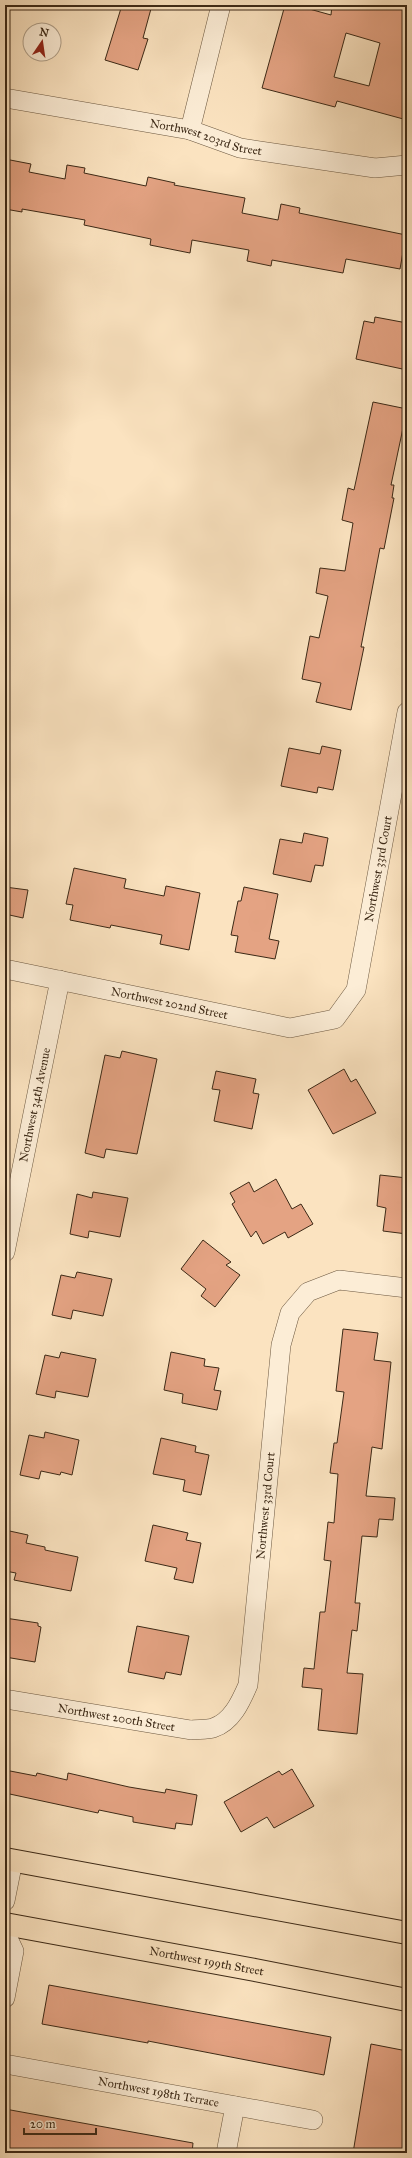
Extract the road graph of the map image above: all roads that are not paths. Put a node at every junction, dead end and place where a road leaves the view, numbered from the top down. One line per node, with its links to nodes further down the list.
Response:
1 (221, 5): 3 (street)
2 (5, 98): 3 (street, Northwest 203rd Street)
3 (190, 130): 4 (street, Northwest 203rd Street)
4 (407, 165)
5 (407, 712): 8 (street, Northwest 33rd Court)
6 (5, 969): 7 (street, Northwest 202nd Street)
7 (60, 980): 8 (street, Northwest 202nd Street); 9 (street, Northwest 34th Avenue)
8 (335, 1019)
9 (5, 1252)
10 (407, 1288): 12 (street, Northwest 33rd Court)
11 (5, 1699): 12 (street, Northwest 200th Street)
12 (226, 1720)
13 (9, 1860): 14 (street); 17 (main road)
14 (5, 1901)
15 (5, 1924): 19 (main road, Northwest 199th Street)
16 (5, 1932): 18 (street)
17 (407, 1933)
18 (5, 1998)
19 (407, 2000)
20 (5, 2064): 21 (street, Northwest 198th Terrace)
21 (235, 2106): 22 (street, Northwest 198th Terrace); 23 (street)
22 (313, 2120)
23 (226, 2153)

